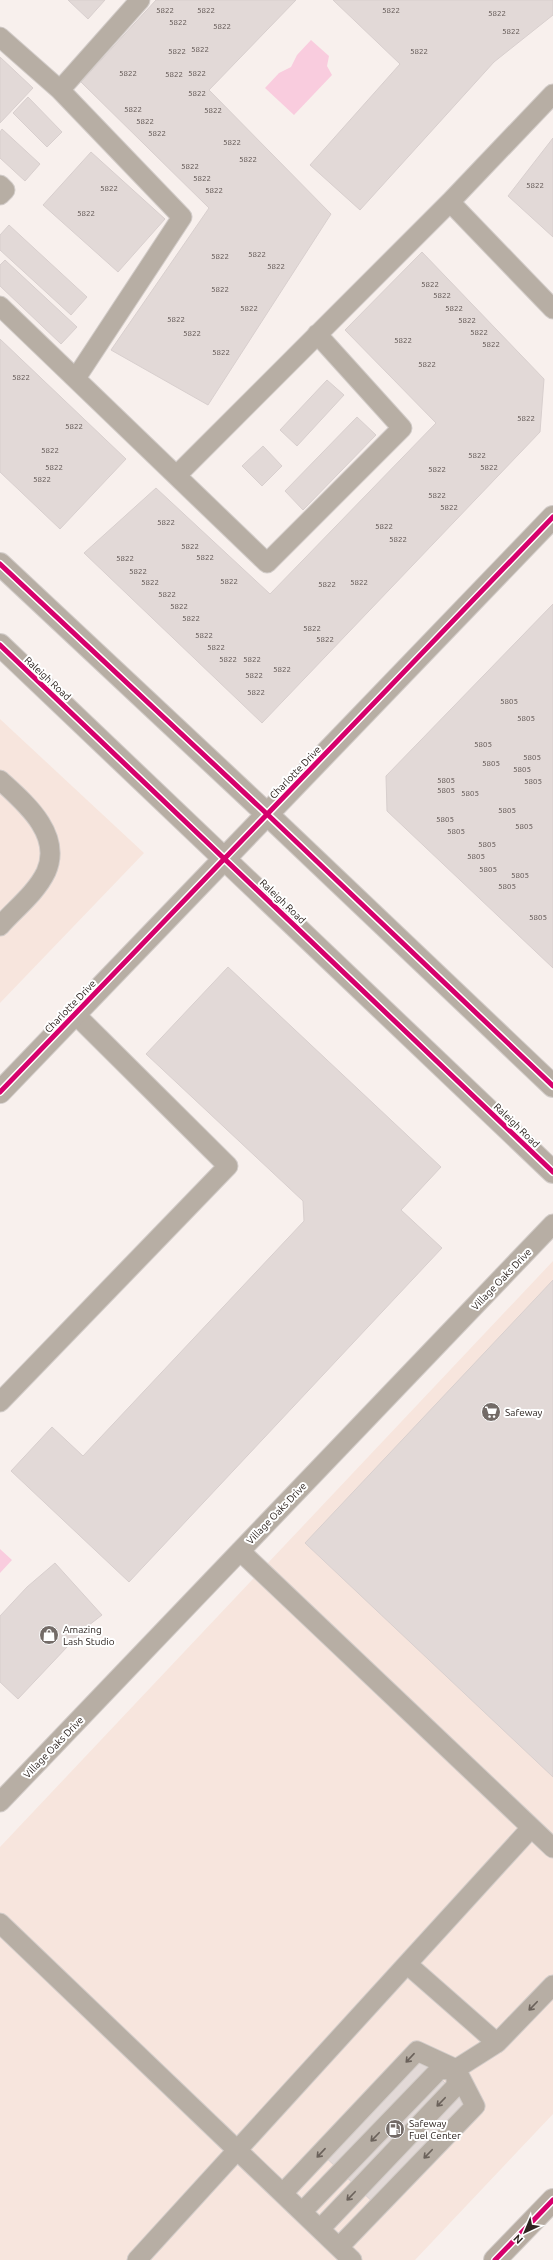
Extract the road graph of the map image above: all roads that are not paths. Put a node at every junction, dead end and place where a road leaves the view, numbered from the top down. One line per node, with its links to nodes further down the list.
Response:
1 (140, 0): 3 (lane)
2 (0, 37): 3 (lane)
3 (60, 90): 11 (lane)
4 (553, 94): 7 (lane)
5 (0, 185): 6 (lane)
6 (0, 195)
7 (450, 202): 9 (lane); 10 (lane)
8 (0, 306): 11 (lane)
9 (553, 309)
10 (317, 334): 12 (lane); 12 (lane)
11 (76, 378): 12 (lane)
12 (177, 475)
13 (553, 517): 17 (street, Charlotte Drive)
14 (0, 564): 17 (street)
15 (0, 645): 18 (street, Raleigh Road)
16 (0, 780): 19 (lane)
17 (267, 814): 18 (street, Charlotte Drive); 21 (street)
18 (225, 858): 20 (street, Charlotte Drive); 23 (street, Raleigh Road)
19 (0, 926)
20 (76, 1014): 22 (street, Charlotte Drive); 25 (lane)
21 (553, 1086)
22 (0, 1092)
23 (553, 1172)
24 (553, 1224): 26 (lane, Village Oaks Drive)
25 (0, 1402)
26 (240, 1551): 27 (lane, Village Oaks Drive); 28 (lane)
27 (0, 1802)
28 (531, 1828): 29 (lane); 31 (lane)
29 (553, 1848)
30 (0, 1923): 35 (lane)
31 (407, 1964): 33 (lane); 35 (lane)
32 (553, 1985): 33 (lane, one-way to 33)
33 (497, 2043): 34 (lane)
34 (456, 2069): 36 (lane, one-way to 36); 38 (lane, one-way to 38); 39 (lane, one-way to 39); 40 (lane, one-way to 40)
35 (237, 2150): 36 (lane); 41 (lane)
36 (282, 2193): 38 (lane)
37 (553, 2200): 43 (main road)
38 (302, 2212): 39 (lane)
39 (320, 2229): 40 (lane)
40 (339, 2247): 42 (lane)
41 (138, 2260)
42 (352, 2260)
43 (495, 2260)

